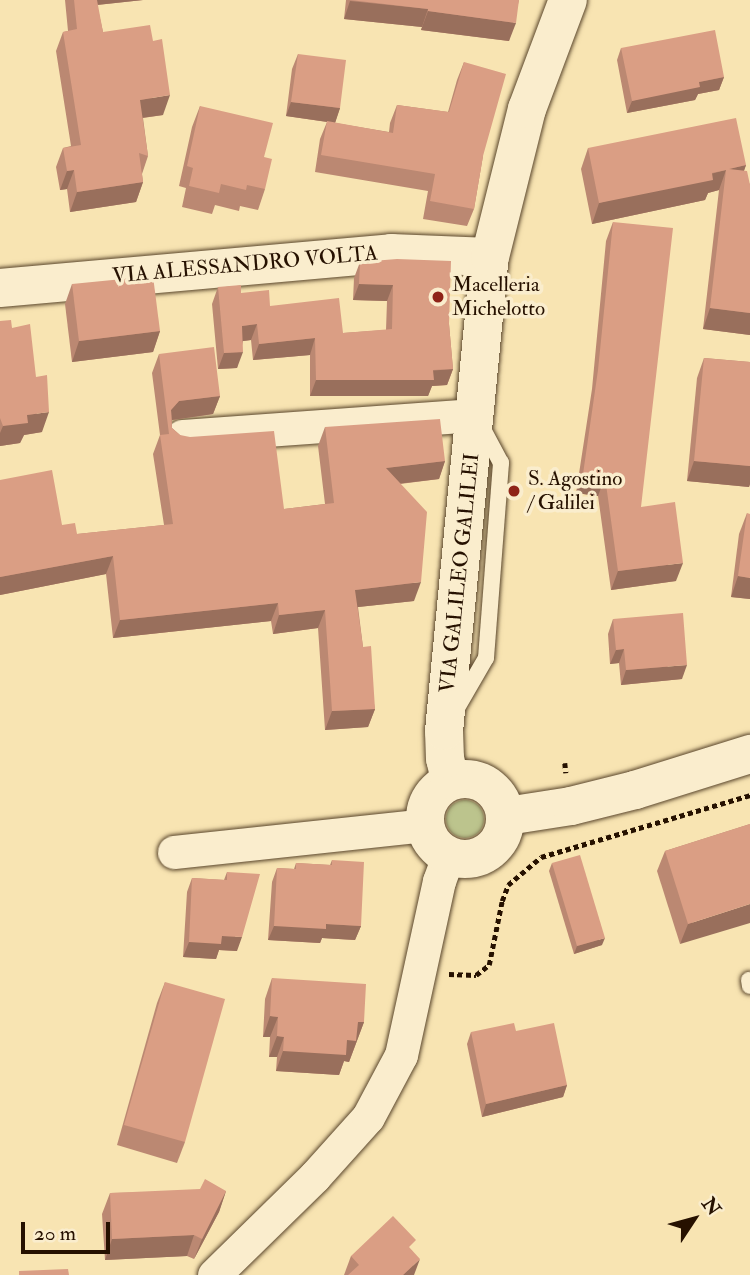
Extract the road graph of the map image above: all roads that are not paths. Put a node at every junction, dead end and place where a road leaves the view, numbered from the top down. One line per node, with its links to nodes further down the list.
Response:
1 (568, 0): 2 (street, VIA GALILEO GALILEI)
2 (490, 257): 3 (street, VIA ALESSANDRO VOLTA); 4 (street, VIA GALILEO GALILEI)
3 (0, 288)
4 (475, 415): 5 (street); 7 (street, VIA GALILEO GALILEI)
5 (182, 436)
6 (750, 754): 8 (street)
7 (450, 780): 8 (street); 9 (street)
8 (506, 817): 11 (street)
9 (425, 825): 10 (street); 11 (street)
10 (174, 852)
11 (449, 856): 12 (street)
12 (214, 1275)

